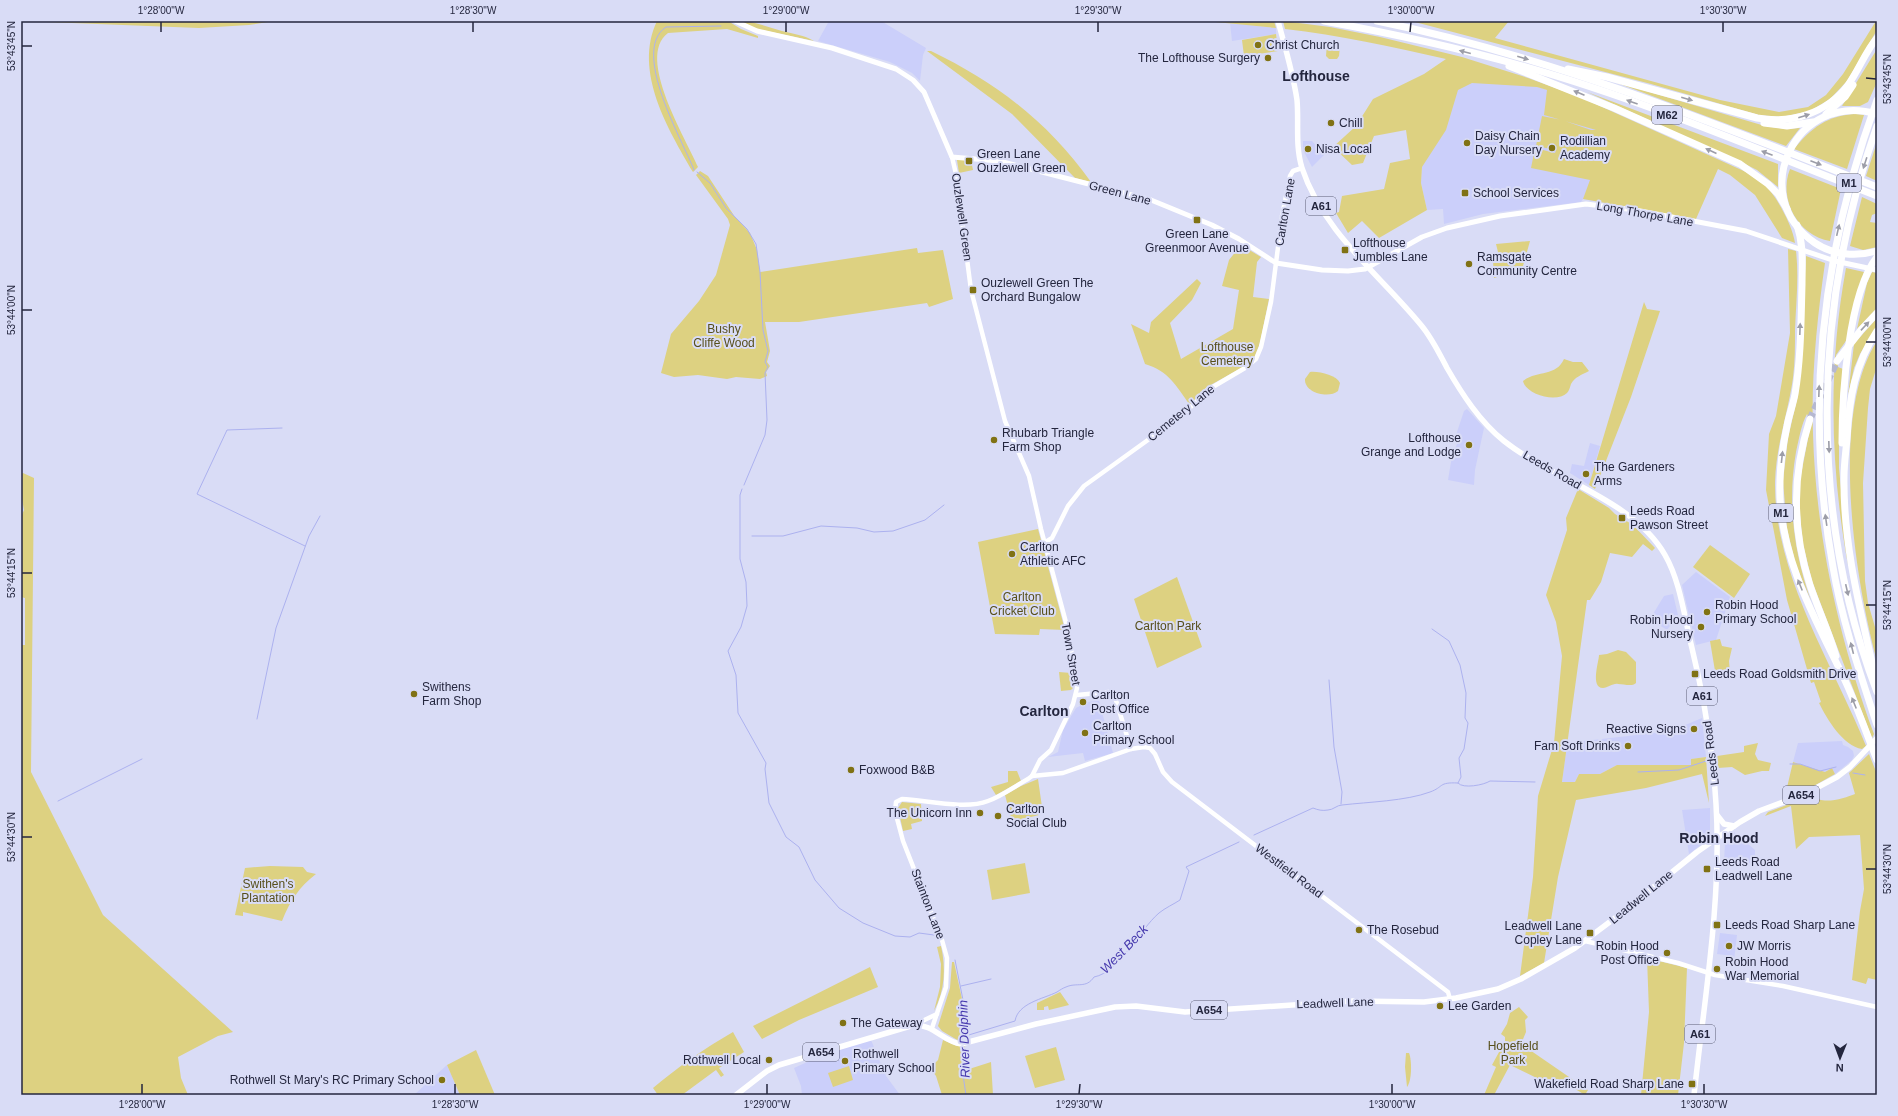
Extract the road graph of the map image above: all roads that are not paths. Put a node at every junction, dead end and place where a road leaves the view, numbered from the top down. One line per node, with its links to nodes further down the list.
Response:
1 (735, 21): 14 (main road, Ouzlewell Green)
2 (1278, 21): 15 (main road, Leeds Road / A61)
3 (1324, 21): 7 (highway, M62, one-way to 3)
4 (1377, 21): 8 (highway, M62, one-way to 8)
5 (1877, 38): 10 (highway, one-way to 5)
6 (1877, 42): 12 (highway)
7 (1502, 61): 16 (highway, one-way to 7); 18 (highway, M62, one-way to 7)
8 (1541, 63): 10 (highway, M62, one-way to 10); 17 (highway, M62, one-way to 17)
9 (1877, 100): 37 (highway, M1, one-way to 9)
10 (1711, 106): 12 (highway)
11 (1877, 114): 12 (highway)
12 (1818, 120): 19 (highway)
13 (1877, 126): 35 (highway, M1, one-way to 35)
14 (952, 157): 24 (main road, Green Lane); 32 (street, Ouzlewell Green)
15 (1302, 168): 24 (street, Carlton Lane); 25 (main road, Leeds Road / A61)
16 (1768, 184): 19 (highway); 21 (highway)
17 (1877, 187)
18 (1876, 196)
19 (1787, 210): 20 (highway)
20 (1797, 226): 21 (highway); 22 (highway)
21 (1799, 241): 33 (highway, M1, one-way to 21)
22 (1877, 251)
23 (1877, 257): 31 (highway)
24 (1276, 262): 25 (main road, Long Thorpe Lane); 32 (street, Cemetery Lane)
25 (1370, 267): 26 (main road, Long Thorpe Lane); 42 (main road, Leeds Road / A61)
26 (1877, 270)
27 (1877, 313): 29 (highway, one-way to 27)
28 (1877, 331): 31 (highway)
29 (1837, 361)
30 (1810, 419): 33 (highway)
31 (1844, 476): 34 (highway)
32 (1044, 543): 36 (street, Town Street)
33 (1840, 668): 40 (highway, M1, one-way to 33)
34 (1877, 683)
35 (1877, 692)
36 (1077, 696): 39 (street); 41 (street)
37 (1877, 725)
38 (1877, 738): 43 (main road, A654)
39 (1131, 749): 41 (street); 49 (street, Westfield Road)
40 (1876, 757)
41 (1032, 776): 51 (street, Stainton Lane)
42 (1716, 814): 43 (main road); 44 (main road, Leeds Road / A61)
43 (1734, 826): 44 (main road, A654)
44 (1716, 838): 45 (main road, Leadwell Lane / A654); 46 (main road, Leeds Road / A61)
45 (1702, 848): 46 (main road); 47 (main road, Leadwell Lane / A654)
46 (1716, 854): 48 (main road, Leeds Road / A61)
47 (1585, 941): 48 (street); 49 (main road, Leadwell Lane / A654)
48 (1707, 973): 50 (street); 55 (main road, Leeds Road / A61)
49 (1450, 999): 53 (main road, Leadwell Lane / A654)
50 (1877, 1007)
51 (937, 1014): 52 (street); 53 (street, Stainton Lane)
52 (914, 1025): 53 (main road, Leadwell Lane / A654); 54 (main road, A654)
53 (932, 1028)
54 (736, 1095)
55 (1694, 1095)

